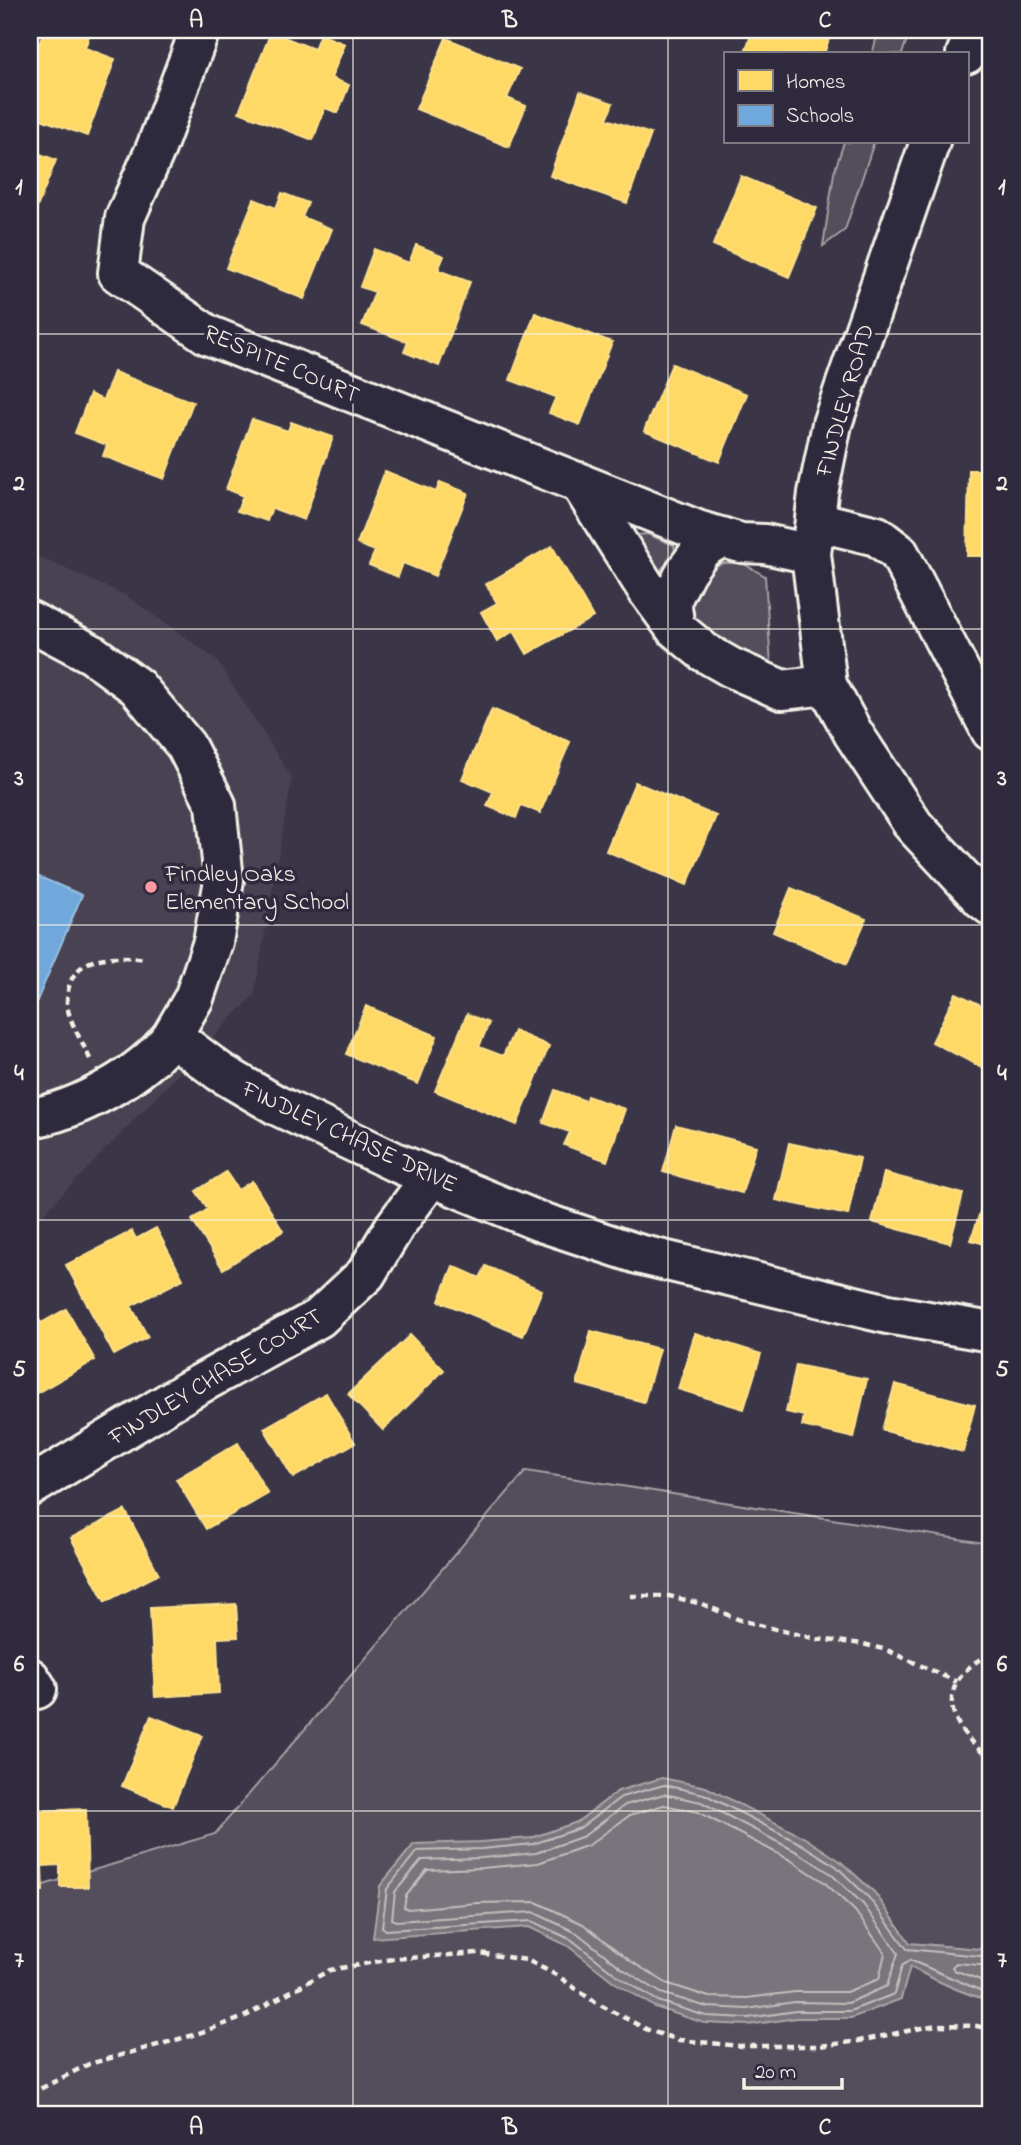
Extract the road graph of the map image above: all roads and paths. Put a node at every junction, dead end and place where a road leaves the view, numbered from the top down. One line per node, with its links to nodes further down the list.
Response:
1 (200, 30): 5 (street, RESPITE COURT)
2 (976, 30): 3 (street)
3 (968, 52)
4 (929, 144): 7 (street, FINDLEY ROAD)
5 (579, 482): 6 (street, RESPITE COURT); 9 (street)
6 (722, 537): 7 (street, RESPITE COURT); 9 (street)
7 (813, 537): 10 (street, FINDLEY ROAD); 11 (street, RESPITE COURT)
8 (30, 621): 14 (street)
9 (675, 628): 10 (street)
10 (827, 685): 12 (street, FINDLEY ROAD)
11 (991, 731)
12 (991, 906)
13 (145, 960): 15 (path)
14 (172, 1036): 15 (street); 17 (street, FINDLEY CHASE DRIVE)
15 (105, 1089): 16 (street)
16 (30, 1118)
17 (432, 1176): 18 (street, FINDLEY CHASE DRIVE); 19 (street, FINDLEY CHASE COURT)
18 (991, 1332)
19 (30, 1487)
20 (631, 1596): 22 (path)
21 (991, 1653): 22 (path)
22 (957, 1682): 23 (path)
23 (991, 1759)
24 (991, 2030): 25 (path)
25 (30, 2094)

